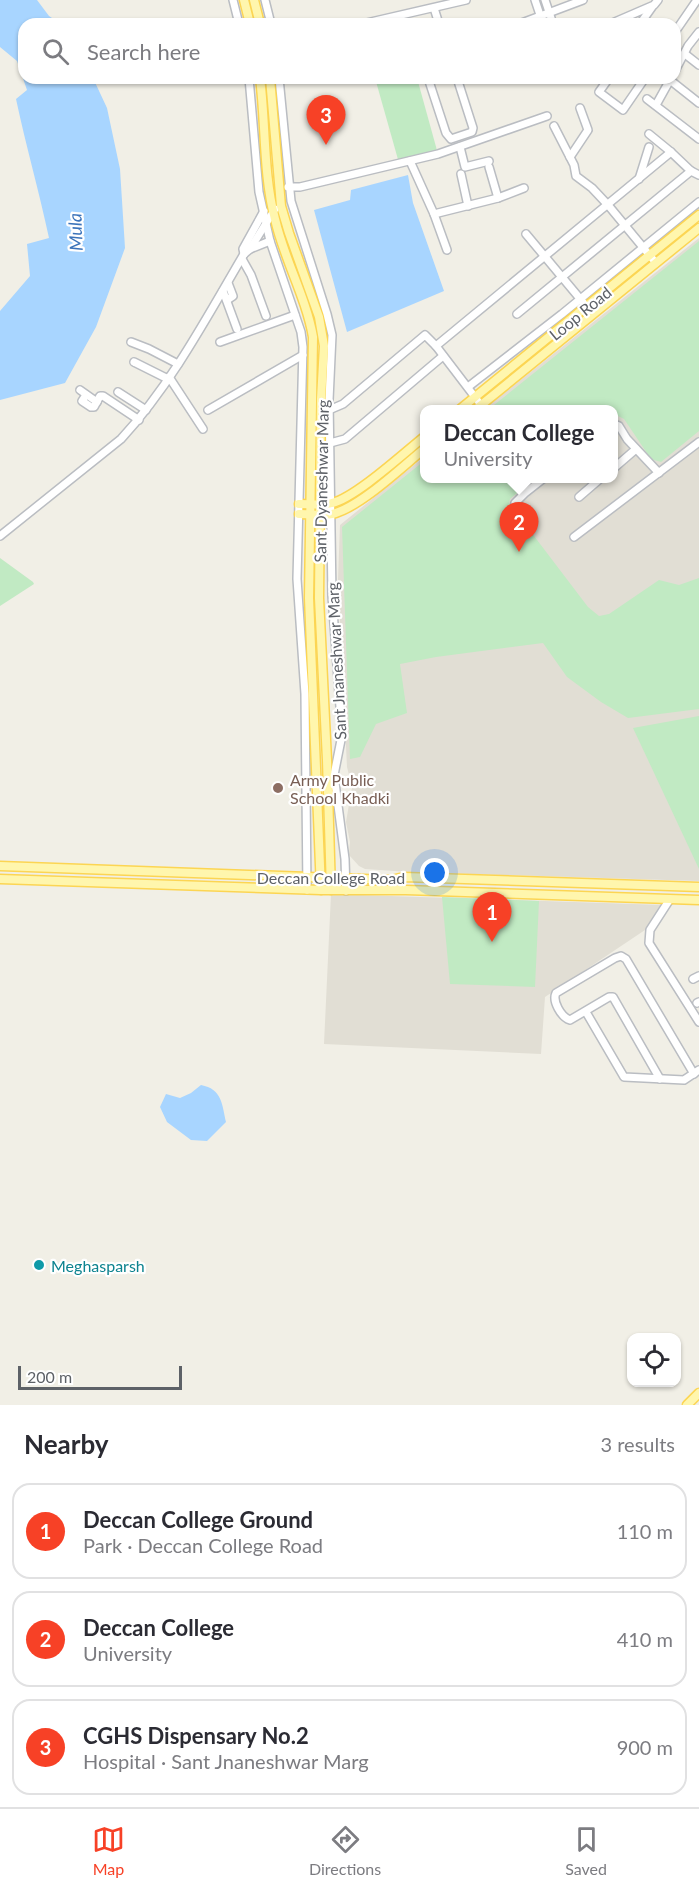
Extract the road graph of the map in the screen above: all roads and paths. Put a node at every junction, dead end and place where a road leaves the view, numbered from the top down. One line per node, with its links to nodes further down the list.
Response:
1 (233, 0): 13 (street)
2 (244, 0): 14 (main road)
3 (254, 0): 15 (main road)
4 (265, 0): 16 (street)
5 (535, 0): 19 (street)
6 (545, 0): 12 (street)
7 (582, 0): 12 (street)
8 (697, 0): 24 (street)
9 (459, 1): 11 (street)
10 (656, 2): 22 (street); 23 (street)
11 (434, 8): 17 (street); 18 (street)
12 (550, 13): 20 (street); 21 (street)
13 (238, 18)
14 (248, 18)
15 (258, 18)
16 (270, 18)
17 (389, 18)
18 (437, 18)
19 (541, 18)
20 (544, 18)
21 (551, 18)
22 (623, 18)
23 (644, 18)
24 (681, 23)
25 (699, 32): 26 (street)
26 (685, 54): 27 (street); 28 (street)
27 (681, 61)
28 (699, 65)
29 (250, 84): 63 (street)
30 (260, 84): 59 (main road, Sant Dyaneshwar Marg)
31 (271, 84): 57 (main road, Sant Dyaneshwar Marg)
32 (279, 84): 57 (street, Sant Jnaneshwar Marg)
33 (430, 84): 34 (street)
34 (459, 84)
35 (605, 84): 36 (street)
36 (641, 84)
37 (668, 84): 41 (street)
38 (677, 84): 40 (street)
39 (647, 99): 41 (street)
40 (699, 103)
41 (656, 105): 46 (street)
42 (580, 108): 50 (street)
43 (547, 116): 47 (street)
44 (554, 126): 50 (street)
45 (649, 134): 49 (street)
46 (699, 139)
47 (460, 147): 51 (street); 58 (street)
48 (650, 147): 55 (street)
49 (672, 152): 52 (street); 55 (street)
50 (570, 157): 61 (street)
51 (410, 161): 57 (street); 64 (street)
52 (691, 171): 54 (street); 67 (street)
53 (461, 174): 62 (street)
54 (699, 175)
55 (639, 179): 61 (street)
56 (524, 188): 58 (street)
57 (286, 196): 59 (street); 63 (street); 104 (street, Sant Jnaneshwar Marg); 120 (main road, Sant Dyaneshwar Marg)
58 (498, 198): 62 (street)
59 (270, 199): 63 (main road, Sant Dyaneshwar Marg)
60 (699, 202): 71 (street)
61 (608, 205): 67 (street); 75 (street)
62 (468, 206): 64 (street)
63 (268, 212): 66 (street); 73 (street); 119 (main road, Sant Dyaneshwar Marg)
64 (434, 214): 72 (street)
65 (699, 215): 74 (main road, Loop Road)
66 (266, 224): 70 (street, Sant Jnaneshwar Marg); 73 (street)
67 (626, 226): 71 (street); 77 (street)
68 (699, 228): 76 (main road, Loop Road)
69 (526, 234): 75 (street)
70 (270, 241): 73 (street); 84 (street, Sant Jnaneshwar Marg)
71 (643, 247): 74 (street); 80 (street)
72 (447, 250)
73 (245, 254): 78 (street); 85 (street)
74 (650, 256): 76 (street); 82 (main road, Loop Road)
75 (545, 257): 77 (street); 89 (street)
76 (656, 263): 101 (main road, Loop Road)
77 (562, 278): 80 (street); 83 (street)
78 (228, 282): 79 (street); 81 (street)
79 (223, 291): 81 (street); 93 (street)
80 (580, 299): 82 (street); 95 (street)
81 (227, 300): 86 (street)
82 (587, 307): 98 (main road, Loop Road)
83 (517, 314)
84 (295, 315): 88 (street); 90 (street, Sant Jnaneshwar Marg)
85 (266, 316)
86 (237, 330)
87 (131, 342): 93 (street)
88 (220, 342)
89 (436, 346): 91 (street); 104 (street)
90 (303, 355): 103 (street); 118 (street, Sant Jnaneshwar Marg)
91 (443, 356): 95 (street); 110 (street)
92 (134, 362): 94 (street)
93 (178, 364): 94 (street)
94 (168, 378): 102 (street); 107 (street)
95 (468, 387): 98 (street)
96 (118, 392): 102 (street)
97 (83, 393): 105 (street)
98 (475, 397): 99 (main road, Loop Road); 100 (street)
99 (465, 405)
100 (477, 405)
101 (480, 405)
102 (146, 410): 105 (street)
103 (208, 410)
104 (329, 410): 110 (street, Sant Jnaneshwar Marg)
105 (138, 420): 127 (street)
106 (618, 426): 111 (street)
107 (203, 429)
108 (420, 440): 121 (main road)
109 (699, 442): 114 (street)
110 (330, 443): 121 (street, Sant Jnaneshwar Marg)
111 (636, 449): 113 (street); 114 (street)
112 (420, 452): 126 (main road)
113 (618, 465)
114 (659, 472): 128 (street)
115 (538, 483): 122 (street)
116 (595, 483): 117 (street)
117 (579, 497)
118 (299, 504): 119 (main road); 123 (street, Sant Jnaneshwar Marg)
119 (311, 504): 120 (main road); 124 (main road, Sant Dyaneshwar Marg)
120 (321, 504): 121 (main road); 125 (main road, Sant Dyaneshwar Marg)
121 (332, 504): 126 (street, Sant Jnaneshwar Marg)
122 (520, 510)
123 (299, 514): 124 (main road); 134 (street, Sant Jnaneshwar Marg)
124 (311, 514): 125 (main road); 131 (main road, Sant Dyaneshwar Marg)
125 (321, 514): 126 (main road); 129 (main road, Sant Dyaneshwar Marg)
126 (332, 514): 129 (street, Sant Jnaneshwar Marg)
127 (0, 536)
128 (574, 537)
129 (332, 761): 132 (main road, Sant Dyaneshwar Marg); 135 (street, Sant Jnaneshwar Marg)
130 (0, 866): 134 (main road, Deccan College Road)
131 (321, 878): 132 (main road, Deccan College Road); 134 (main road, Deccan College Road); 138 (main road, Sant Dyaneshwar Marg)
132 (332, 878): 135 (main road, Deccan College Road); 138 (main road, Sant Dyaneshwar Marg)
133 (0, 879): 137 (main road, Deccan College Road)
134 (308, 879): 137 (street, Sant Jnaneshwar Marg)
135 (346, 879): 136 (main road, Deccan College Road); 139 (street, Sant Jnaneshwar Marg)
136 (699, 887)
137 (307, 890): 138 (main road, Deccan College Road)
138 (326, 890): 139 (main road, Deccan College Road)
139 (346, 891): 140 (main road, Deccan College Road)
140 (670, 899): 141 (main road, Deccan College Road); 143 (street)
141 (699, 900)
142 (586, 1012): 144 (street); 145 (street); 145 (street)
143 (699, 1022)
144 (696, 1072): 145 (street)
145 (660, 1079)
146 (699, 1393): 147 (main road)
147 (687, 1405)

